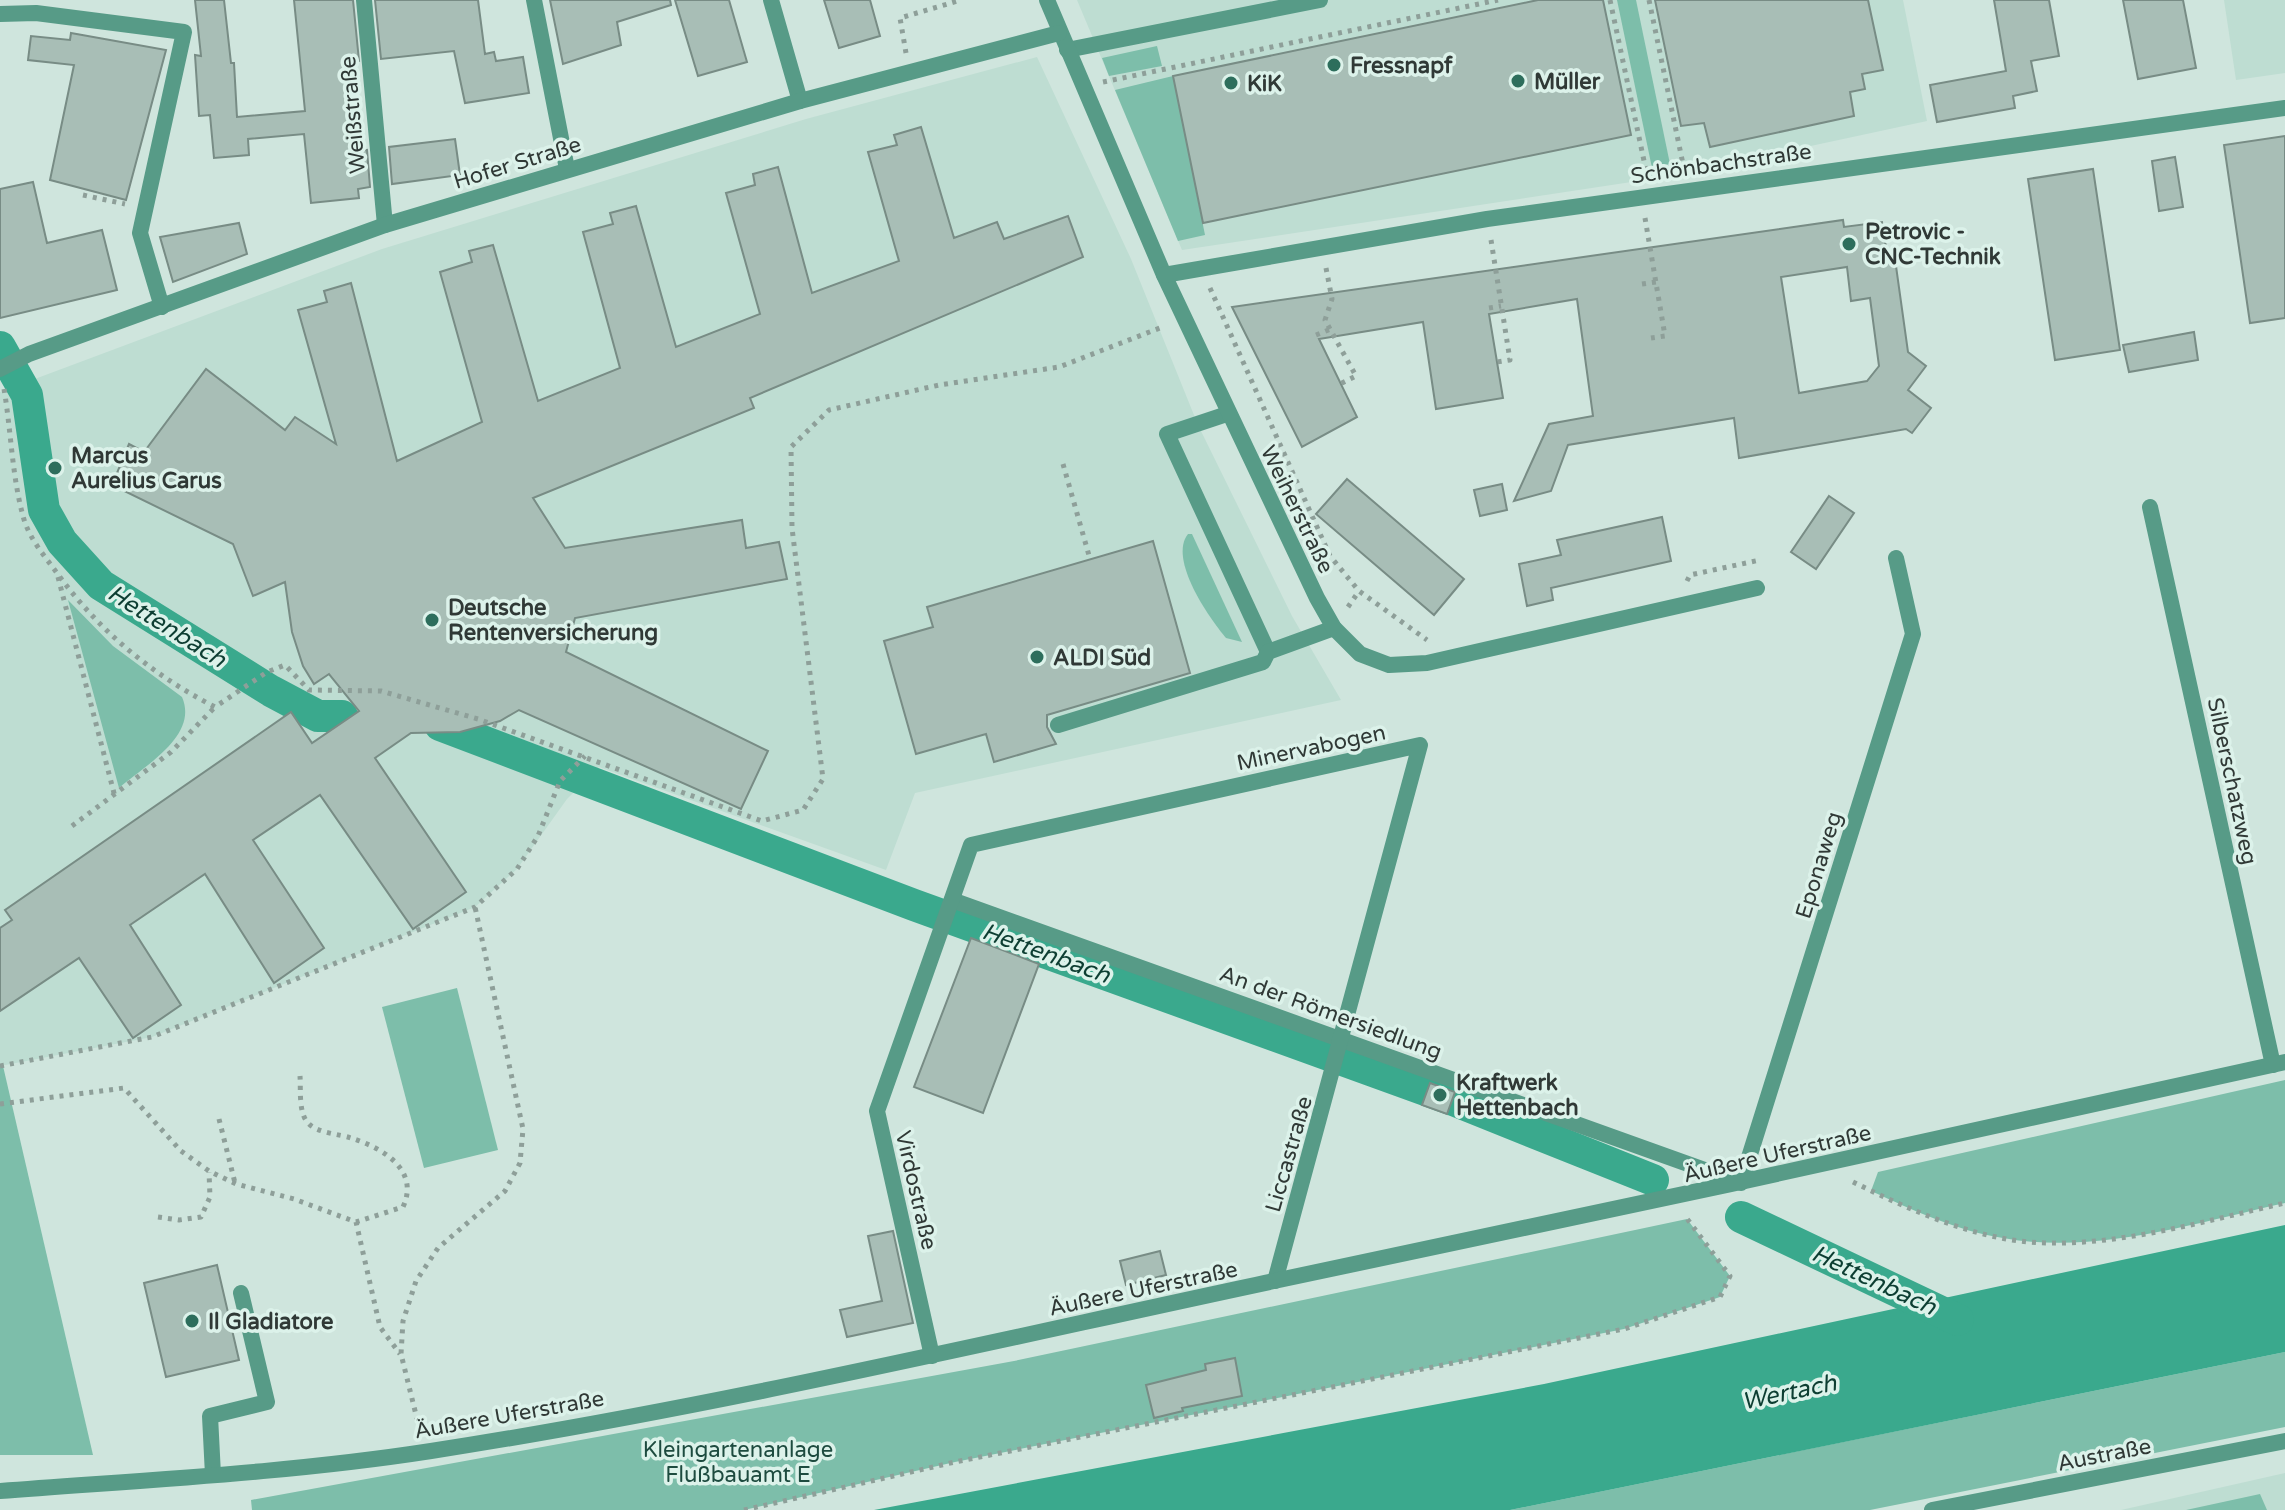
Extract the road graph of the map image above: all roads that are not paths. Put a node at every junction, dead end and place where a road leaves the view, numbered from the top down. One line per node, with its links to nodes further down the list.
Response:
1 (364, 0): 12 (street, Weißstraße)
2 (534, 0): 11 (street)
3 (771, 0): 9 (street)
4 (1047, 0): 7 (street, Weiherstraße)
5 (1320, 0): 8 (street)
6 (0, 14): 14 (street)
7 (1059, 33): 8 (street, Weiherstraße); 9 (street, Hofer Straße)
8 (1067, 50): 13 (street, Weiherstraße)
9 (800, 101): 11 (street, Hofer Straße)
10 (2285, 108): 13 (street, Schönbachstraße)
11 (567, 169): 12 (street, Hofer Straße)
12 (385, 225): 14 (street, Hofer Straße)
13 (1164, 275): 16 (street, Weiherstraße)
14 (162, 307): 15 (street, Hofer Straße)
15 (2, 368)
16 (1227, 414): 20 (street, Weiherstraße); 21 (street)
17 (2150, 507): 25 (street, Silberschatzweg)
18 (1896, 558): 26 (street, Eponaweg)
19 (1757, 588): 20 (street, Weiherstraße)
20 (1334, 628): 21 (street)
21 (1268, 652): 22 (street)
22 (1058, 725)
23 (952, 900): 24 (street, An der Römersiedlung); 24 (street, Minervabogen); 30 (street, Virdostraße)
24 (1343, 1039): 26 (street, An der Römersiedlung); 28 (street, Liccastraße)
25 (2279, 1064): 26 (street, Äußere Uferstraße)
26 (1741, 1183): 28 (street, Äußere Uferstraße)
27 (917, 1254): 30 (street)
28 (1275, 1281): 30 (street, Äußere Uferstraße)
29 (241, 1293): 32 (street)
30 (932, 1356): 32 (street, Äußere Uferstraße)
31 (2285, 1441): 34 (street, Austraße)
32 (213, 1475): 33 (street, Äußere Uferstraße)
33 (0, 1491)
34 (1932, 1510)

